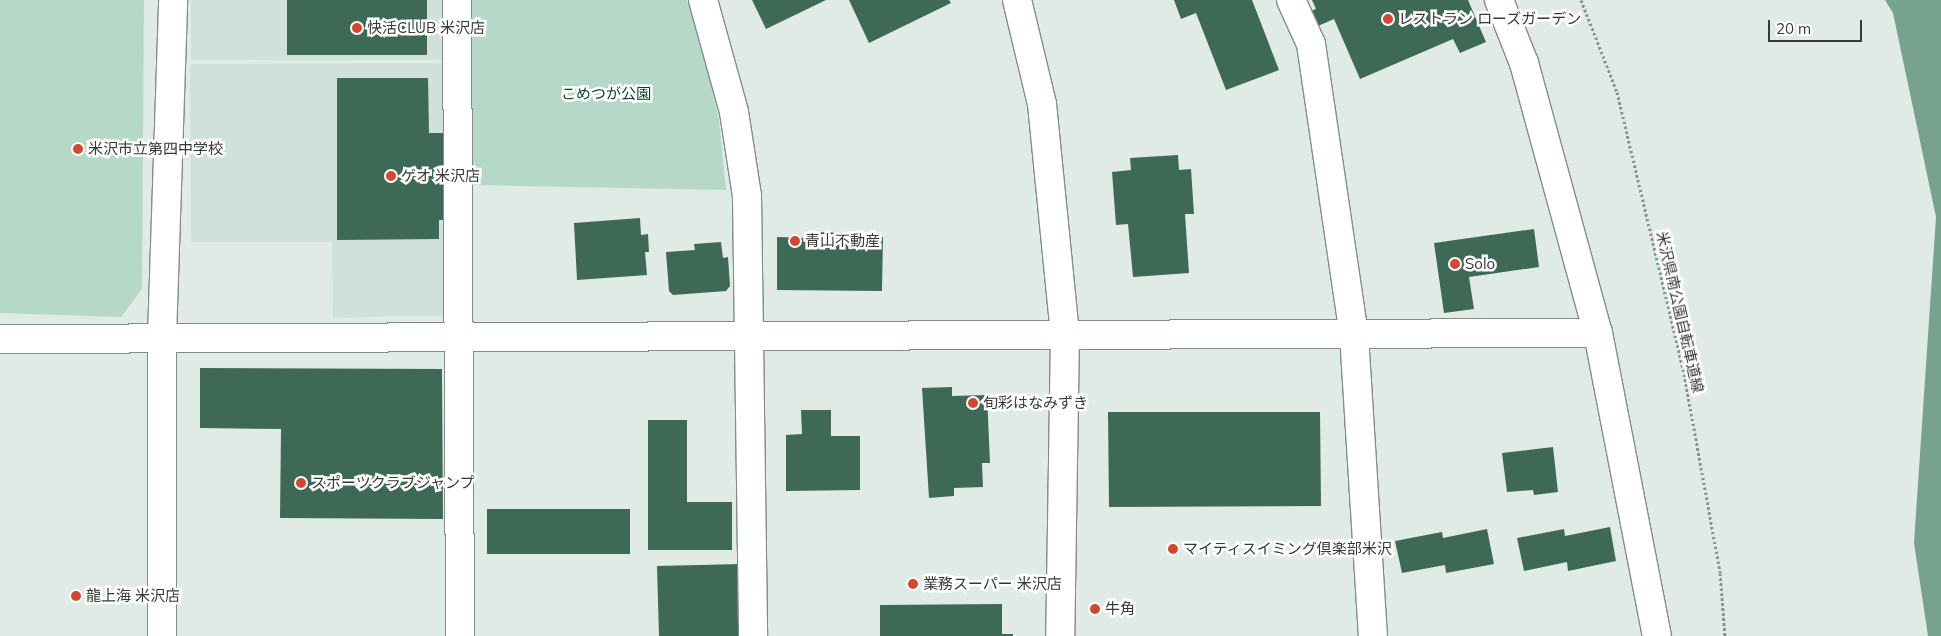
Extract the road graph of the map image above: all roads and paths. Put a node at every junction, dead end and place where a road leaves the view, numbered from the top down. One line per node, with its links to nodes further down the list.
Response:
1 (173, 0): 13 (street)
2 (457, 0): 11 (street)
3 (703, 0): 12 (street)
4 (1017, 0): 9 (street)
5 (1291, 0): 10 (street)
6 (1500, 0): 8 (street)
7 (1581, 0): 21 (path, 米沢県南公園自転車道線)
8 (1598, 333): 10 (street); 20 (street)
9 (1065, 334): 10 (street); 12 (street); 18 (street)
10 (1354, 335): 19 (street)
11 (457, 336): 12 (street); 13 (street); 16 (street)
12 (749, 336): 17 (street)
13 (162, 337): 14 (street); 15 (street)
14 (0, 338)
15 (162, 636)
16 (460, 636)
17 (753, 636)
18 (1060, 636)
19 (1373, 636)
20 (1657, 636)
21 (1725, 636)

